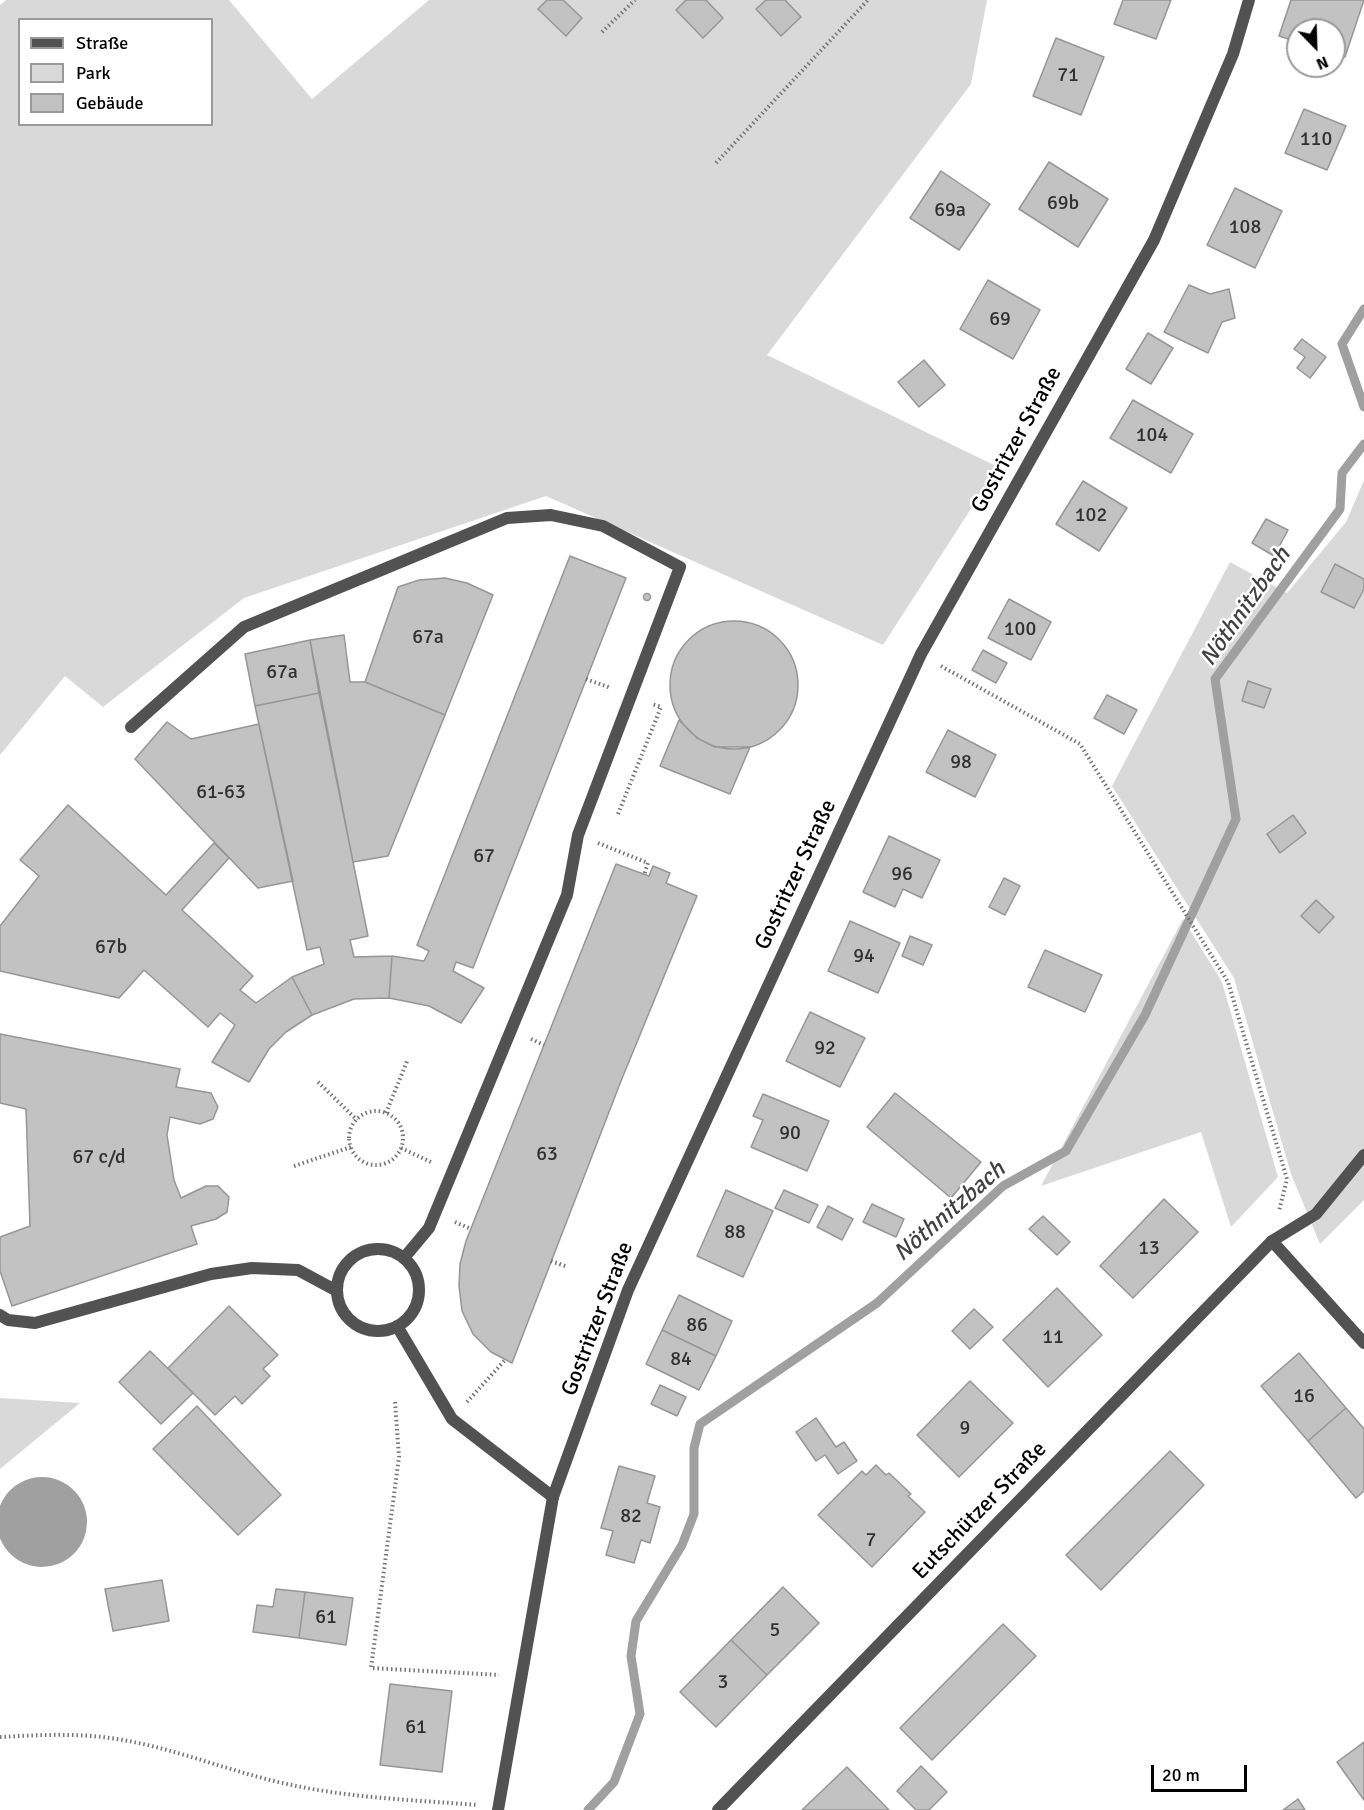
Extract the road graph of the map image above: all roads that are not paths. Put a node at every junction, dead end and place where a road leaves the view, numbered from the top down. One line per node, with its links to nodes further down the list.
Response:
1 (1249, 0): 10 (street, Gostritzer Straße)
2 (131, 727): 5 (street)
3 (1364, 1155): 4 (street, Eutschützer Straße)
4 (1272, 1241): 9 (street); 12 (street, Eutschützer Straße)
5 (404, 1258): 6 (street); 8 (street)
6 (337, 1291): 7 (street); 8 (street)
7 (0, 1315)
8 (398, 1326): 10 (street)
9 (1364, 1343)
10 (553, 1497): 11 (street, Gostritzer Straße)
11 (498, 1808)
12 (718, 1810)

